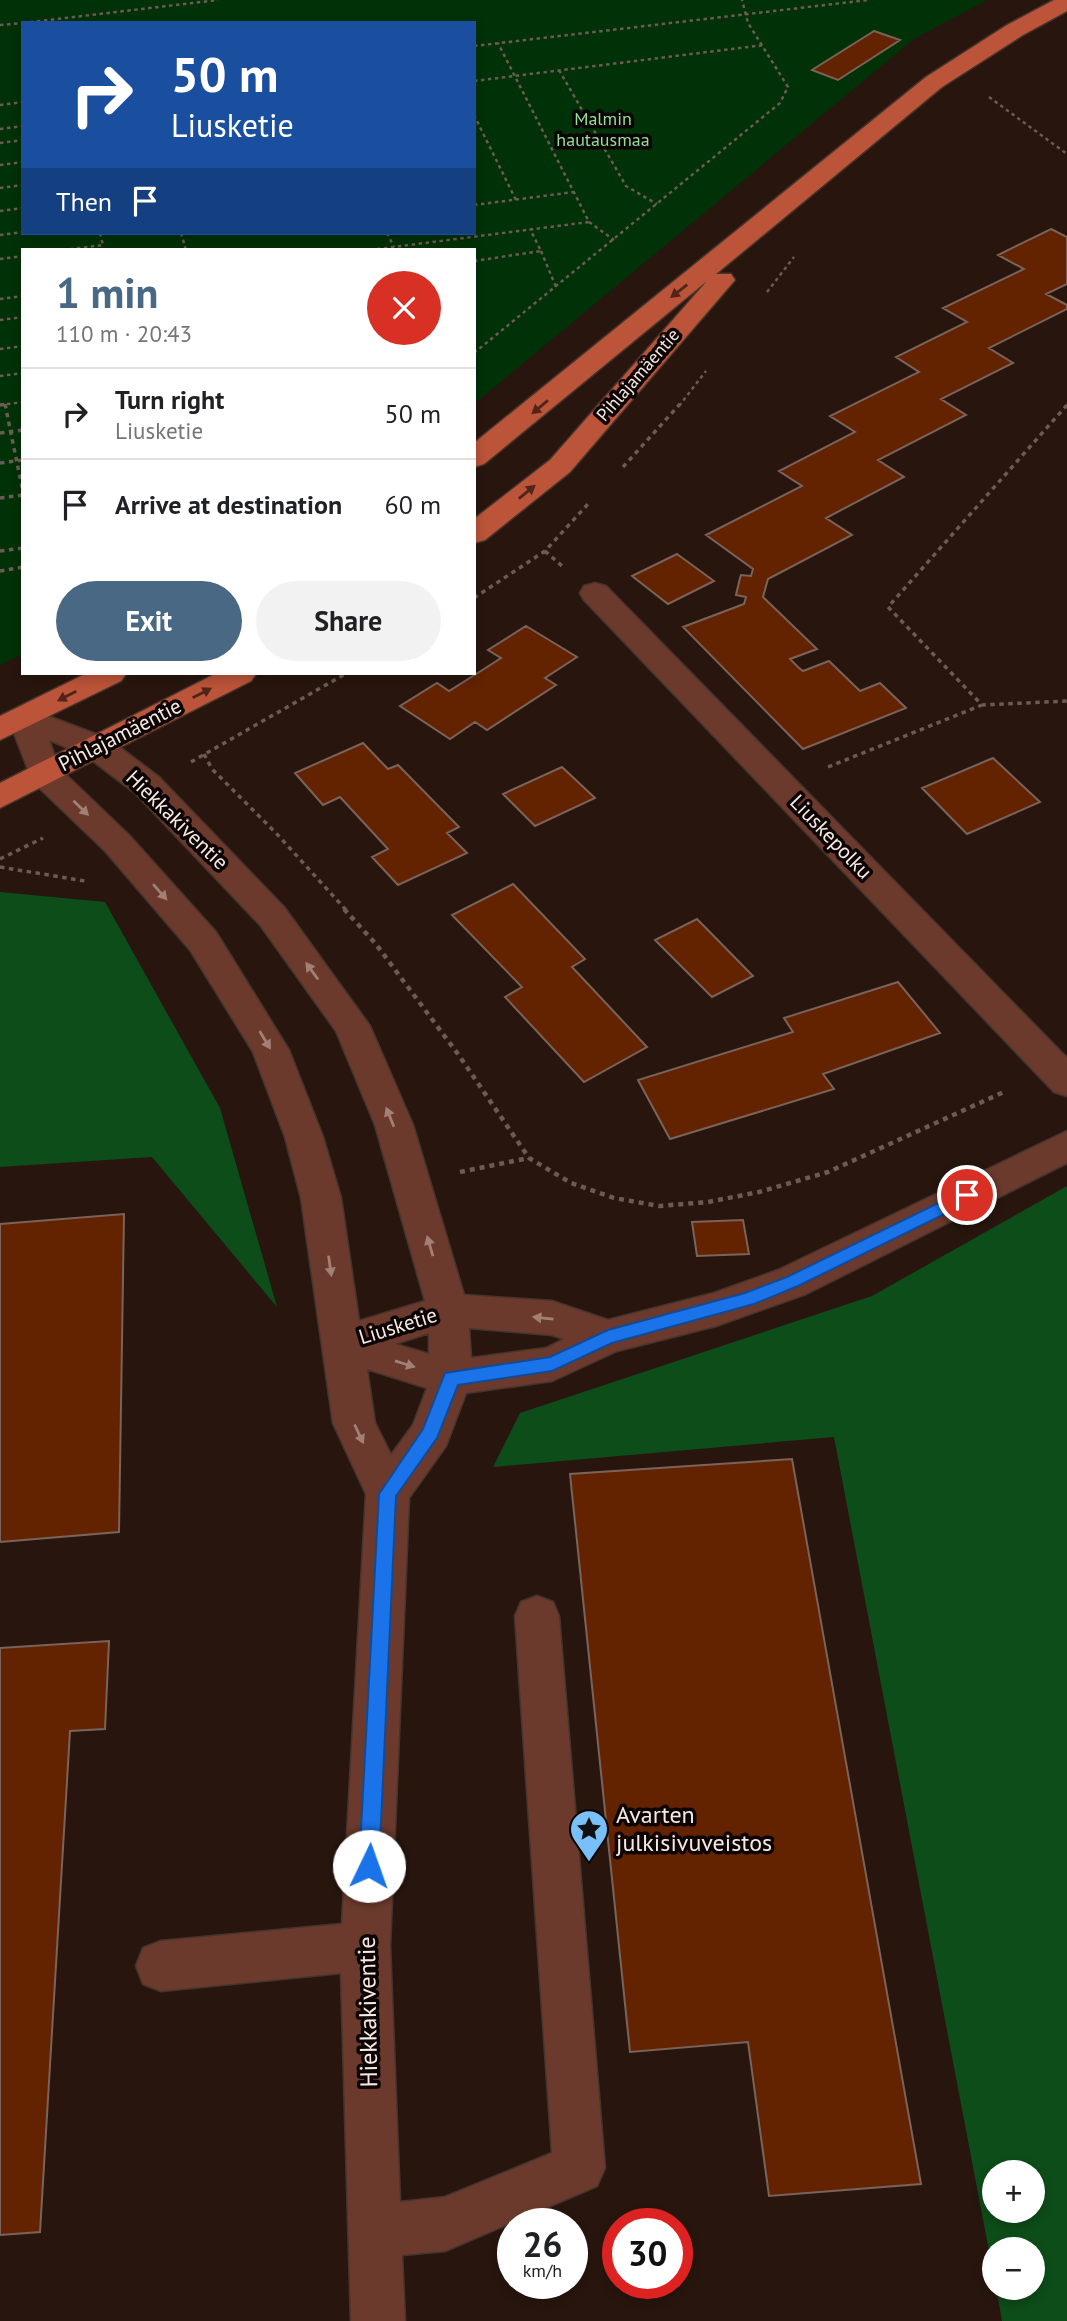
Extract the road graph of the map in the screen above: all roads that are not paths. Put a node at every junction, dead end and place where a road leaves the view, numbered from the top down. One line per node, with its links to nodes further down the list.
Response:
1 (1067, 2): 2 (main road, Pihlajamäentie)
2 (790, 203): 3 (main road, Pihlajamäentie, one-way to 3); 4 (main road, Pihlajamäentie, one-way to 2)
3 (476, 456)
4 (476, 532)
5 (595, 593): 12 (street, Liuskepolku)
6 (108, 675): 8 (main road, one-way to 8)
7 (238, 675): 9 (main road, Pihlajamäentie, one-way to 7)
8 (12, 723): 9 (street, Hiekkakiventie); 10 (street, Hiekkakiventie)
9 (97, 747): 10 (main road, Pihlajamäentie); 14 (street, Hiekkakiventie, one-way to 9)
10 (45, 774): 11 (main road, Pihlajamäentie); 16 (street, Hiekkakiventie, one-way to 16)
11 (0, 797)
12 (1060, 1075)
13 (1067, 1146): 15 (street, Liusketie)
14 (448, 1310): 15 (street, Liusketie, one-way to 14); 16 (street, Liusketie); 17 (street, Hiekkakiventie)
15 (608, 1337): 17 (street, Liusketie)
16 (340, 1344): 17 (street, Liusketie, one-way to 17); 18 (street, Hiekkakiventie, one-way to 18)
17 (451, 1378): 18 (street, Hiekkakiventie)
18 (387, 1494): 20 (street, Hiekkakiventie)
19 (537, 1616): 22 (street)
20 (365, 1946): 21 (street); 22 (street, Hiekkakiventie)
21 (161, 1966)
22 (375, 2231): 23 (street, Hiekkakiventie)
23 (377, 2321)

